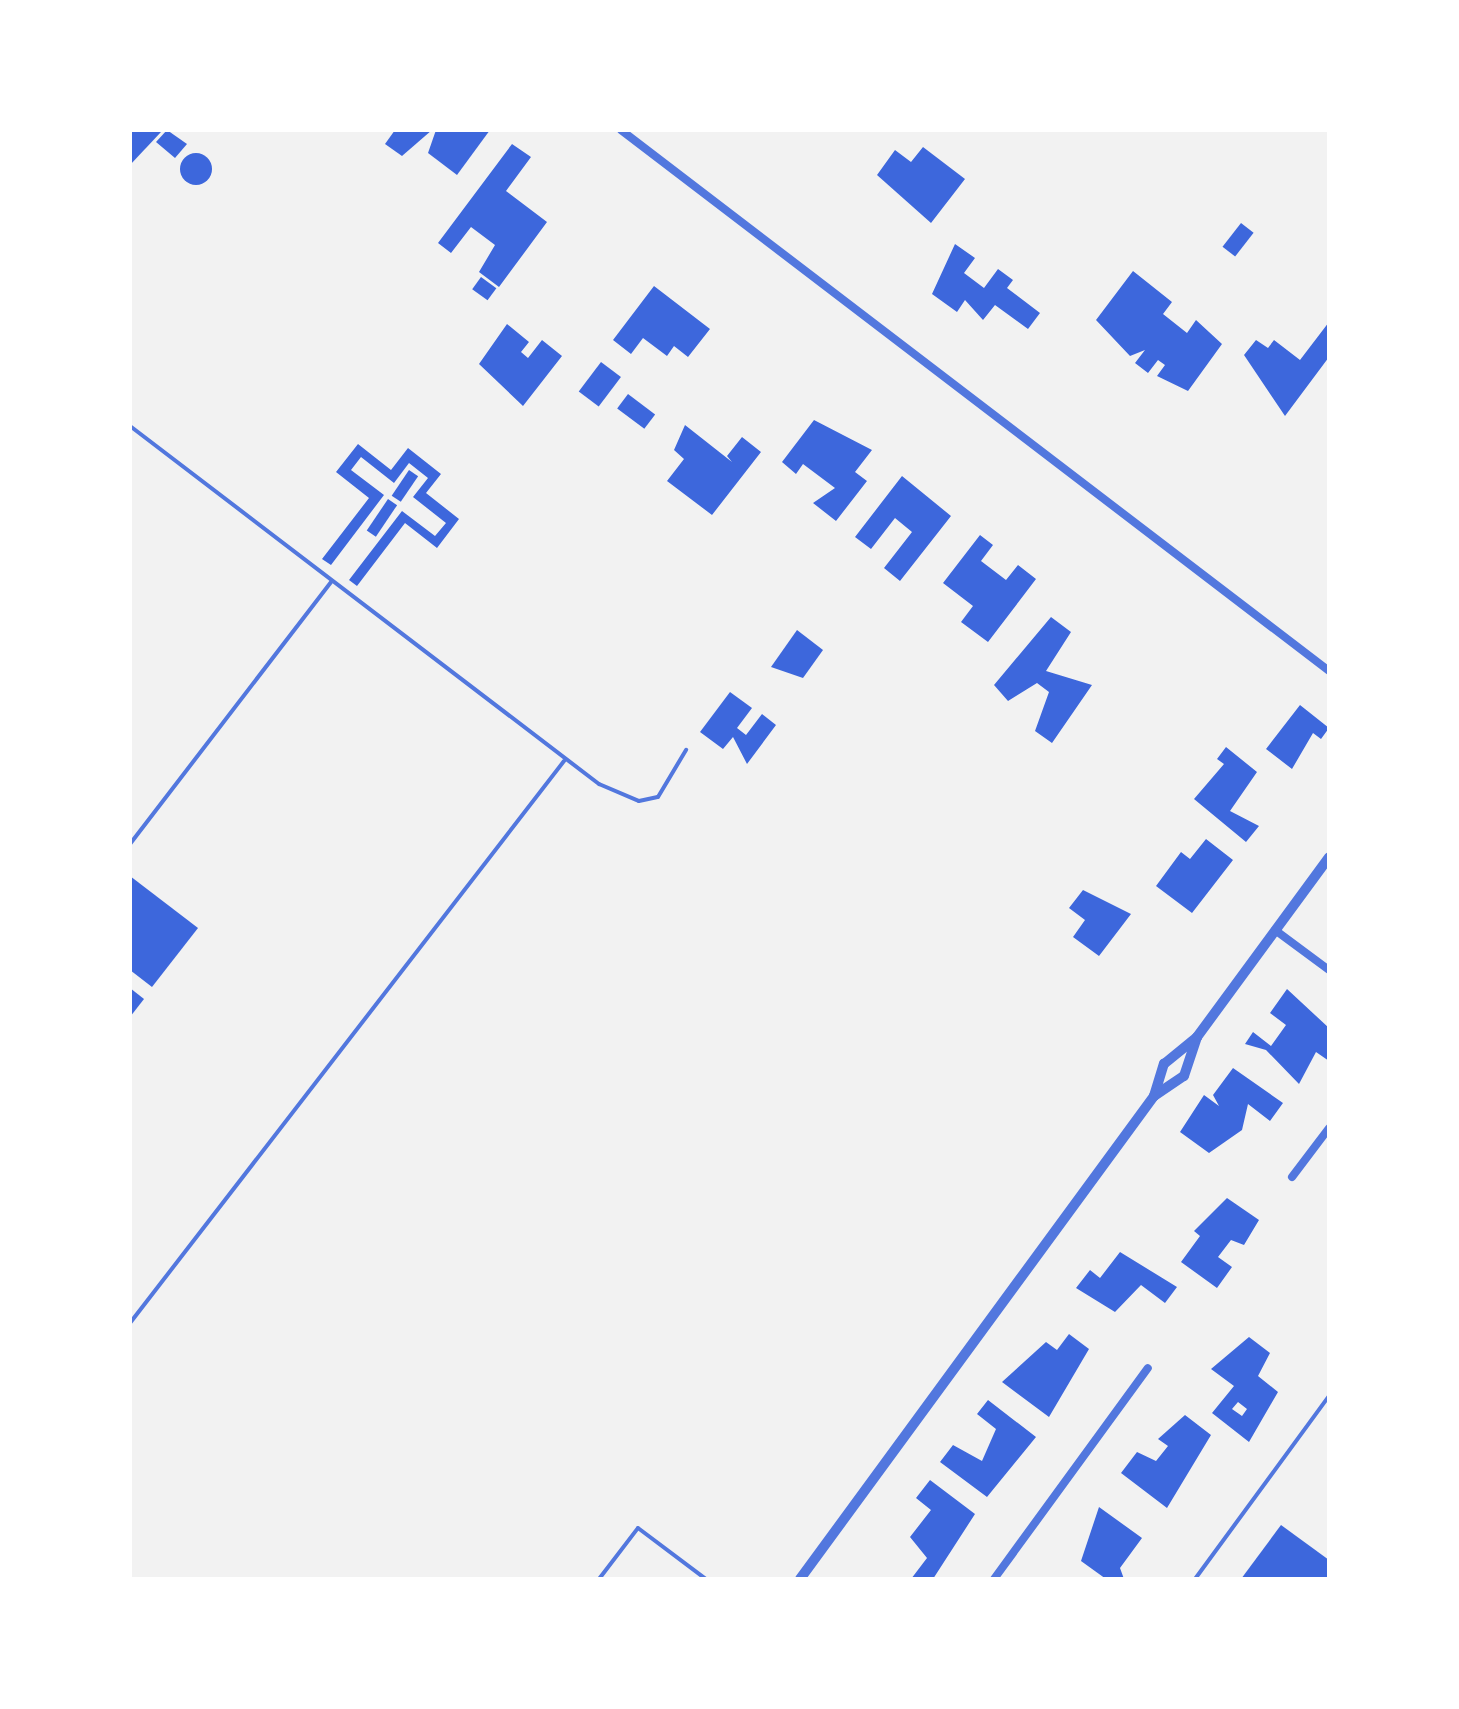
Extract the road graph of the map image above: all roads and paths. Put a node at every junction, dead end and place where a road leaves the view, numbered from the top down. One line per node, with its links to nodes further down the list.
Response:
1 (621, 130): 4 (street)
2 (130, 426): 3 (lane)
3 (332, 581): 6 (lane); 7 (lane)
4 (1329, 671)
5 (686, 750): 6 (lane)
6 (564, 760): 15 (lane)
7 (130, 844)
8 (1329, 857): 9 (street)
9 (1276, 930): 10 (street); 11 (street)
10 (1329, 970)
11 (1198, 1037): 12 (street); 12 (street)
12 (1154, 1096): 20 (street)
13 (1329, 1128): 14 (street)
14 (1292, 1177)
15 (130, 1323)
16 (1148, 1368): 21 (street)
17 (1329, 1396): 22 (lane)
18 (599, 1579): 19 (lane)
19 (706, 1579)
20 (800, 1579)
21 (994, 1579)
22 (1195, 1579)

